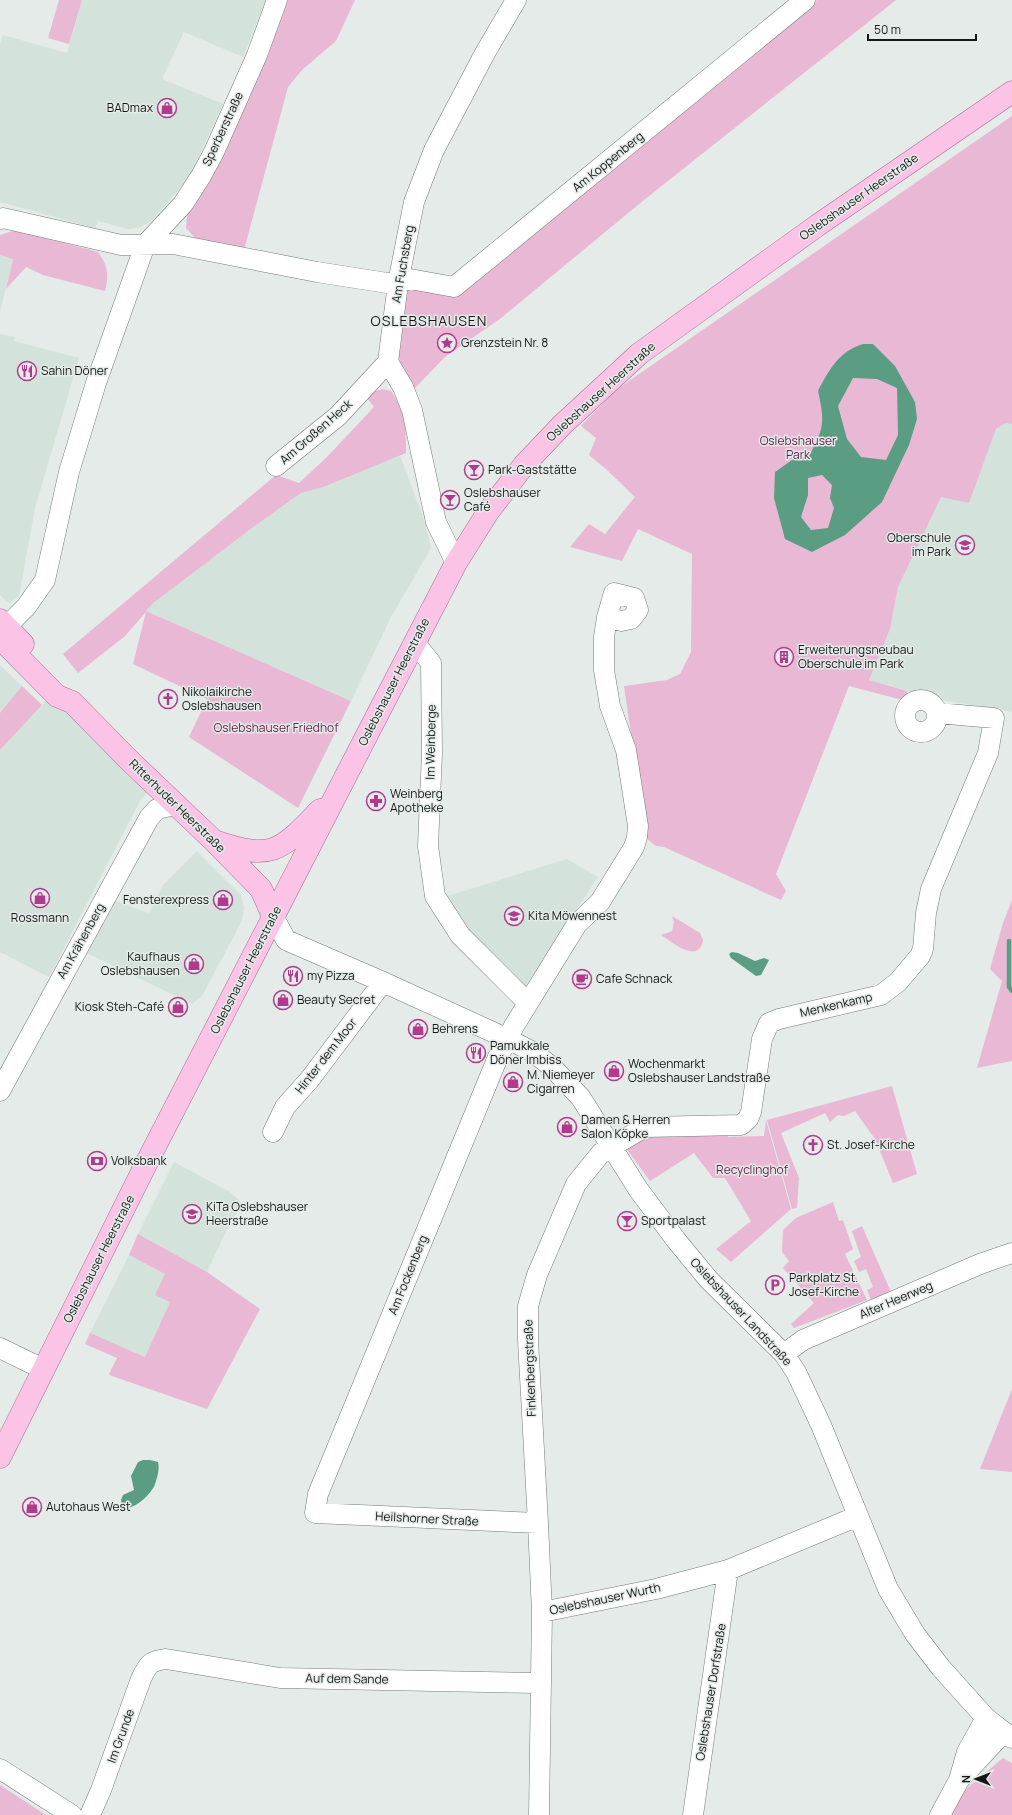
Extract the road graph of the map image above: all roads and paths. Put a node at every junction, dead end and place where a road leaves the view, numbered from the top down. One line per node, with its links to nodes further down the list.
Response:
1 (278, 0): 6 (street, Sperberstraße)
2 (516, 0): 7 (street, Am Fuchsberg)
3 (805, 0): 7 (street, Am Koppenberg)
4 (1012, 92): 10 (main road, Oslebshauser Heerstraße)
5 (0, 219): 6 (street)
6 (145, 245): 7 (street); 12 (street)
7 (398, 283): 8 (street, Am Fuchsberg)
8 (388, 362): 9 (street, Am Großen Heck); 10 (street)
9 (276, 466)
10 (456, 563): 13 (main road, Oslebshauser Heerstraße)
11 (607, 617): 20 (street, Am Fockenberg)
12 (2, 629): 15 (main road, Ritterhuder Heerstraße)
13 (415, 642): 16 (main road, Oslebshauser Heerstraße); 20 (street, Im Weinberge)
14 (937, 713): 24 (street, Menkenkamp)
15 (175, 805): 17 (main road, Ritterhuder Heerstraße); 22 (street, Am Krähenberg)
16 (331, 808): 17 (main road); 18 (main road, Oslebshauser Heerstraße)
17 (214, 841): 18 (main road, Ritterhuder Heerstraße)
18 (273, 916): 19 (street, Oslebshauser Landstraße); 28 (main road, Oslebshauser Heerstraße)
19 (383, 982): 21 (street, Oslebshauser Landstraße); 23 (street, Hinter dem Moor)
20 (528, 1003): 21 (street, Am Fockenberg)
21 (508, 1038): 24 (street, Oslebshauser Landstraße); 30 (street, Am Fockenberg)
22 (0, 1091)
23 (273, 1132)
24 (611, 1146): 27 (street, Oslebshauser Landstraße); 32 (street, Finkenbergstraße)
25 (1012, 1253): 27 (street, Alter Heerweg)
26 (0, 1348): 28 (street)
27 (784, 1354): 31 (street, Oslebshauser Landstraße)
28 (43, 1369): 29 (main road, Oslebshauser Heerstraße)
29 (0, 1457)
30 (315, 1513): 32 (street, Heilshorner Straße)
31 (858, 1516): 33 (street, Oslebshauser Wurth); 37 (street, Oslebshauser Landstraße)
32 (538, 1523): 34 (street, Finkenbergstraße)
33 (728, 1570): 34 (street, Oslebshauser Wurth); 44 (street, Oslebshauser Dorfstraße)
34 (542, 1612): 36 (street, Oslebshauser Wurth)
35 (155, 1660): 36 (street, Auf dem Sande); 42 (street, Im Grunde)
36 (540, 1683): 43 (street, Oslebshauser Wurth)
37 (986, 1718): 38 (street, Oslebshauser Landstraße); 40 (street)
38 (1008, 1735): 40 (street)
39 (0, 1769): 41 (street)
40 (959, 1780): 45 (street)
41 (72, 1815)
42 (90, 1815)
43 (539, 1815)
44 (692, 1815)
45 (940, 1815)

